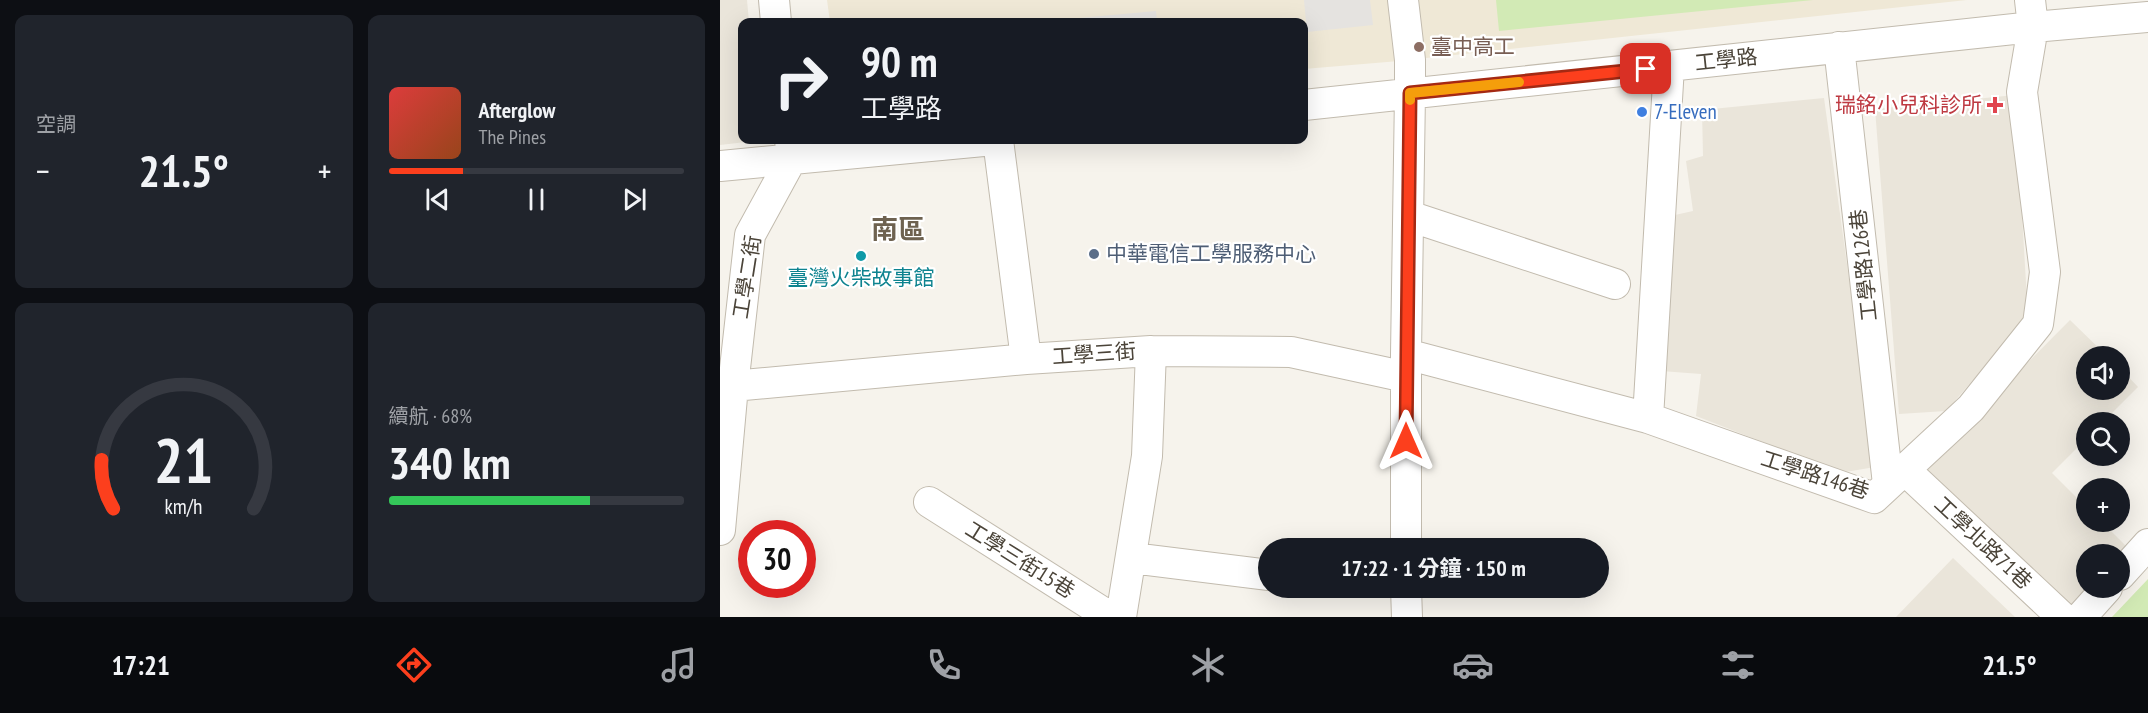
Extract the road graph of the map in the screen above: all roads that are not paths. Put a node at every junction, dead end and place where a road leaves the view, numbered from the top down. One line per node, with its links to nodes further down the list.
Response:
1 (774, 0): 5 (street)
2 (1403, 0): 8 (street)
3 (2032, 13): 4 (street, 工學路); 6 (street, 工學路); 21 (street, 工學路146巷)
4 (2148, 17)
5 (776, 18)
6 (1839, 47): 7 (street, 工學路); 21 (street, 工學路126巷)
7 (1669, 66): 8 (street, 工學路); 20 (street)
8 (1410, 93): 9 (street, 工學路); 14 (street)
9 (1308, 105)
10 (905, 144): 12 (street)
11 (997, 144): 17 (street, 工學三街)
12 (791, 149): 13 (street); 19 (street, 工學二街)
13 (720, 165)
14 (1409, 216): 15 (street); 18 (street)
15 (1615, 284)
16 (1151, 351): 17 (street, 工學三街); 18 (street); 26 (street, 工學三街)
17 (1026, 359): 19 (street)
18 (1406, 365): 20 (street); 24 (street)
19 (733, 386): 23 (street, 工學二街)
20 (1648, 418): 21 (street, 工學路146巷)
21 (1897, 477): 34 (street, 工學北路71巷)
22 (929, 502): 31 (street, 工學三街15巷)
23 (720, 530)
24 (1406, 538)
25 (2148, 544): 27 (street)
26 (1132, 558): 28 (street); 32 (street, 工學三街)
27 (2130, 564)
28 (1258, 574)
29 (1407, 598): 33 (street)
30 (2099, 598): 35 (street)
31 (1110, 617)
32 (1121, 617)
33 (1407, 617)
34 (2062, 617)
35 (2081, 617)

